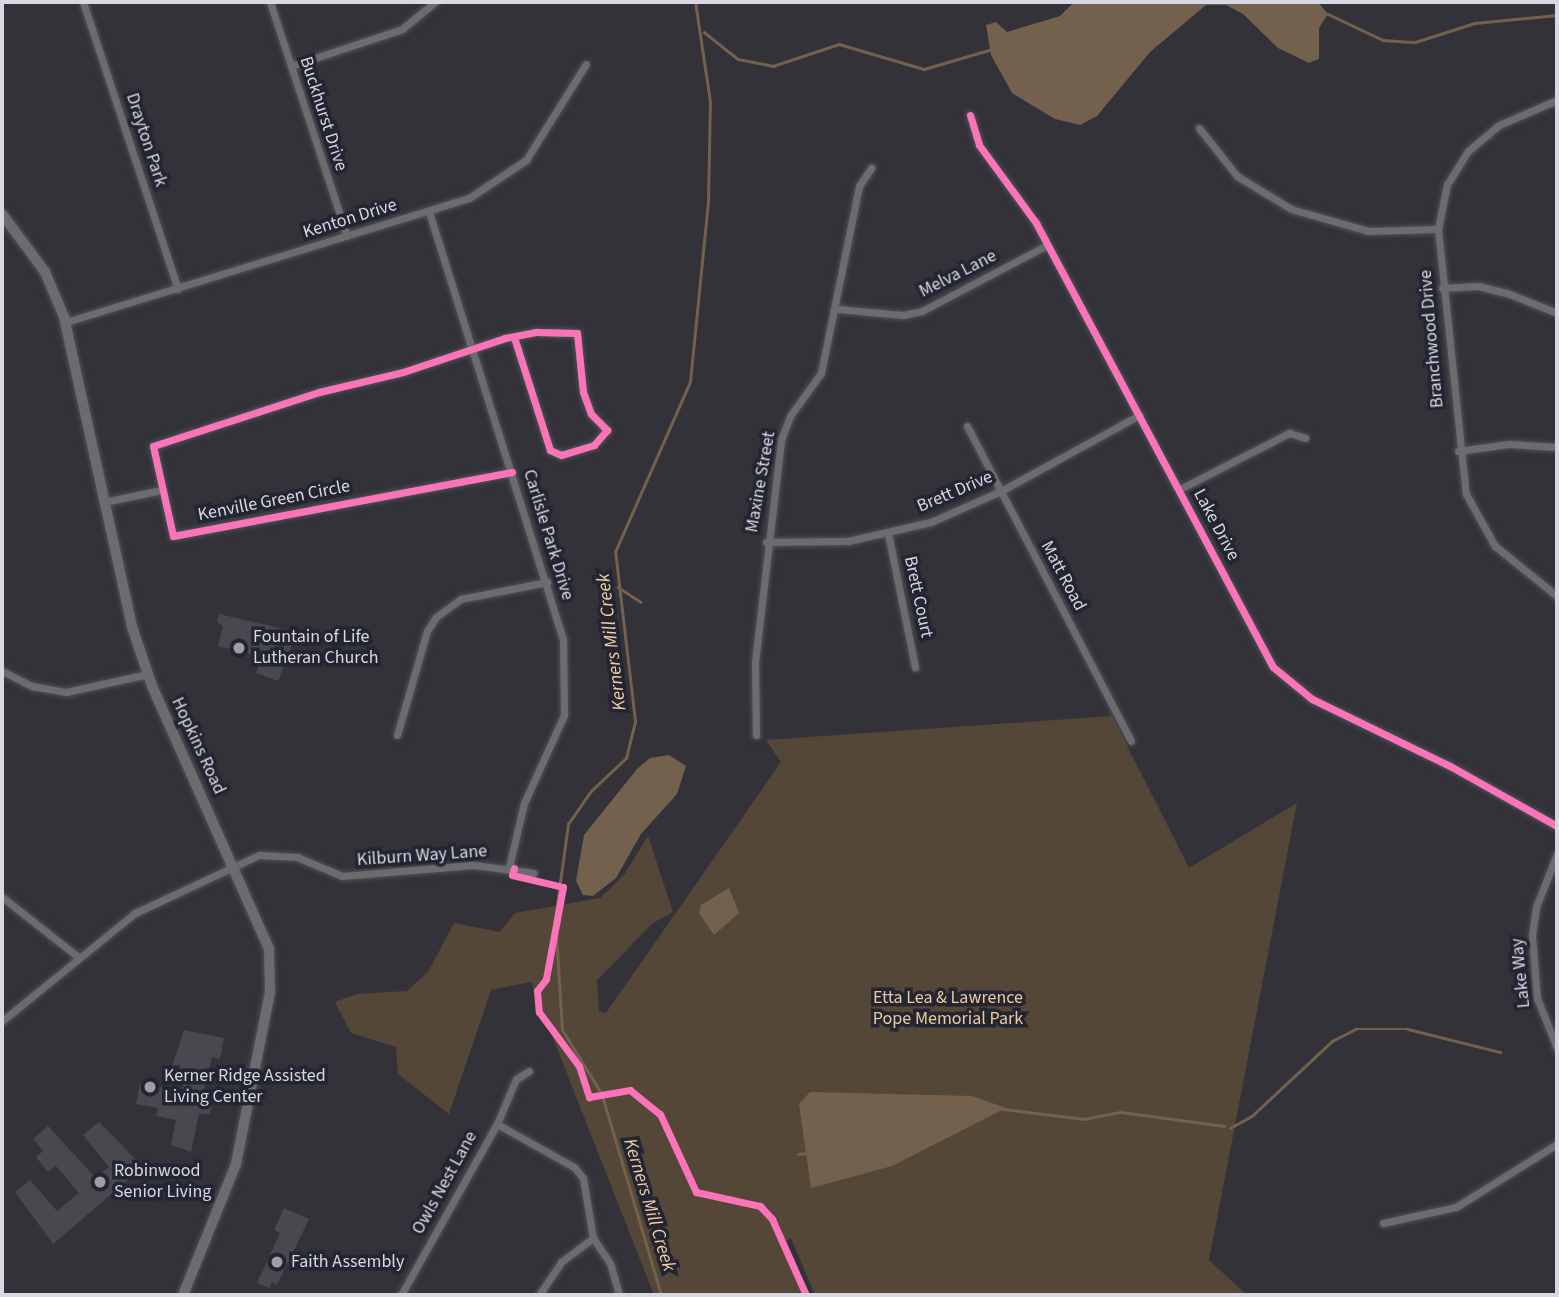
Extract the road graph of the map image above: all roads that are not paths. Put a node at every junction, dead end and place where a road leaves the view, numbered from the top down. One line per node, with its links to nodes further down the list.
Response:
1 (83, 2): 16 (street, Drayton Park)
2 (270, 2): 5 (street, Buckhurst Drive)
3 (435, 2): 5 (street)
4 (586, 64): 10 (street, Kenton Drive)
5 (291, 66): 13 (street, Buckhurst Drive)
6 (1557, 100): 12 (street, Branchwood Drive)
7 (970, 115): 14 (street, Lake Drive)
8 (1199, 128): 12 (street)
9 (871, 168): 17 (street, Maxine Street)
10 (429, 212): 13 (street, Kenton Drive); 21 (street, Carlisle Park Drive)
11 (2, 214): 19 (main road, Hopkins Road)
12 (1438, 229): 15 (street, Branchwood Drive)
13 (347, 236): 16 (street, Kenton Drive)
14 (1047, 245): 17 (street, Melva Lane); 22 (street, Lake Drive)
15 (1442, 288): 18 (street); 26 (street, Branchwood Drive)
16 (178, 289): 19 (street, Kenton Drive)
17 (838, 309): 33 (street, Maxine Street)
18 (1557, 313)
19 (66, 322): 31 (main road, Hopkins Road)
20 (514, 337): 20 (street); 21 (street)
21 (473, 349): 27 (street, Carlisle Park Drive); 29 (street, Kenville Green Circle)
22 (1139, 415): 28 (street, Lake Drive); 30 (street, Brett Drive)
23 (967, 426): 30 (street, Matt Road)
24 (1305, 438): 28 (street)
25 (1557, 447): 26 (street)
26 (1458, 451): 35 (street, Branchwood Drive)
27 (512, 472): 29 (street, Kenville Green Circle); 34 (street, Carlisle Park Drive)
28 (1180, 489): 42 (street, Lake Drive)
29 (162, 490): 31 (street)
30 (1001, 491): 32 (street, Brett Drive); 41 (street, Matt Road)
31 (104, 502): 38 (main road, Hopkins Road)
32 (888, 533): 33 (street, Brett Drive); 36 (street, Brett Court)
33 (766, 542): 40 (street, Maxine Street)
34 (547, 582): 39 (street); 45 (street, Carlisle Park Drive)
35 (1557, 596)
36 (915, 667)
37 (2, 671): 38 (street)
38 (148, 674): 44 (main road, Hopkins Road)
39 (397, 735)
40 (756, 736)
41 (1131, 741)
42 (1557, 826)
43 (1557, 854): 50 (street, Lake Way)
44 (234, 864): 45 (street, Kilburn Way Lane); 48 (street, Kilburn Way Lane); 56 (main road, Hopkins Road)
45 (509, 867): 46 (street, Kilburn Way Lane)
46 (533, 873)
47 (2, 897): 48 (street)
48 (78, 957): 49 (street, Kilburn Way Lane)
49 (2, 1021)
50 (1557, 1048)
51 (529, 1071): 52 (street, Owls Nest Lane)
52 (497, 1124): 55 (street); 57 (street, Owls Nest Lane)
53 (1557, 1144): 54 (street)
54 (1383, 1223)
55 (593, 1238): 58 (street); 59 (street)
56 (183, 1295)
57 (401, 1295)
58 (539, 1295)
59 (619, 1295)

